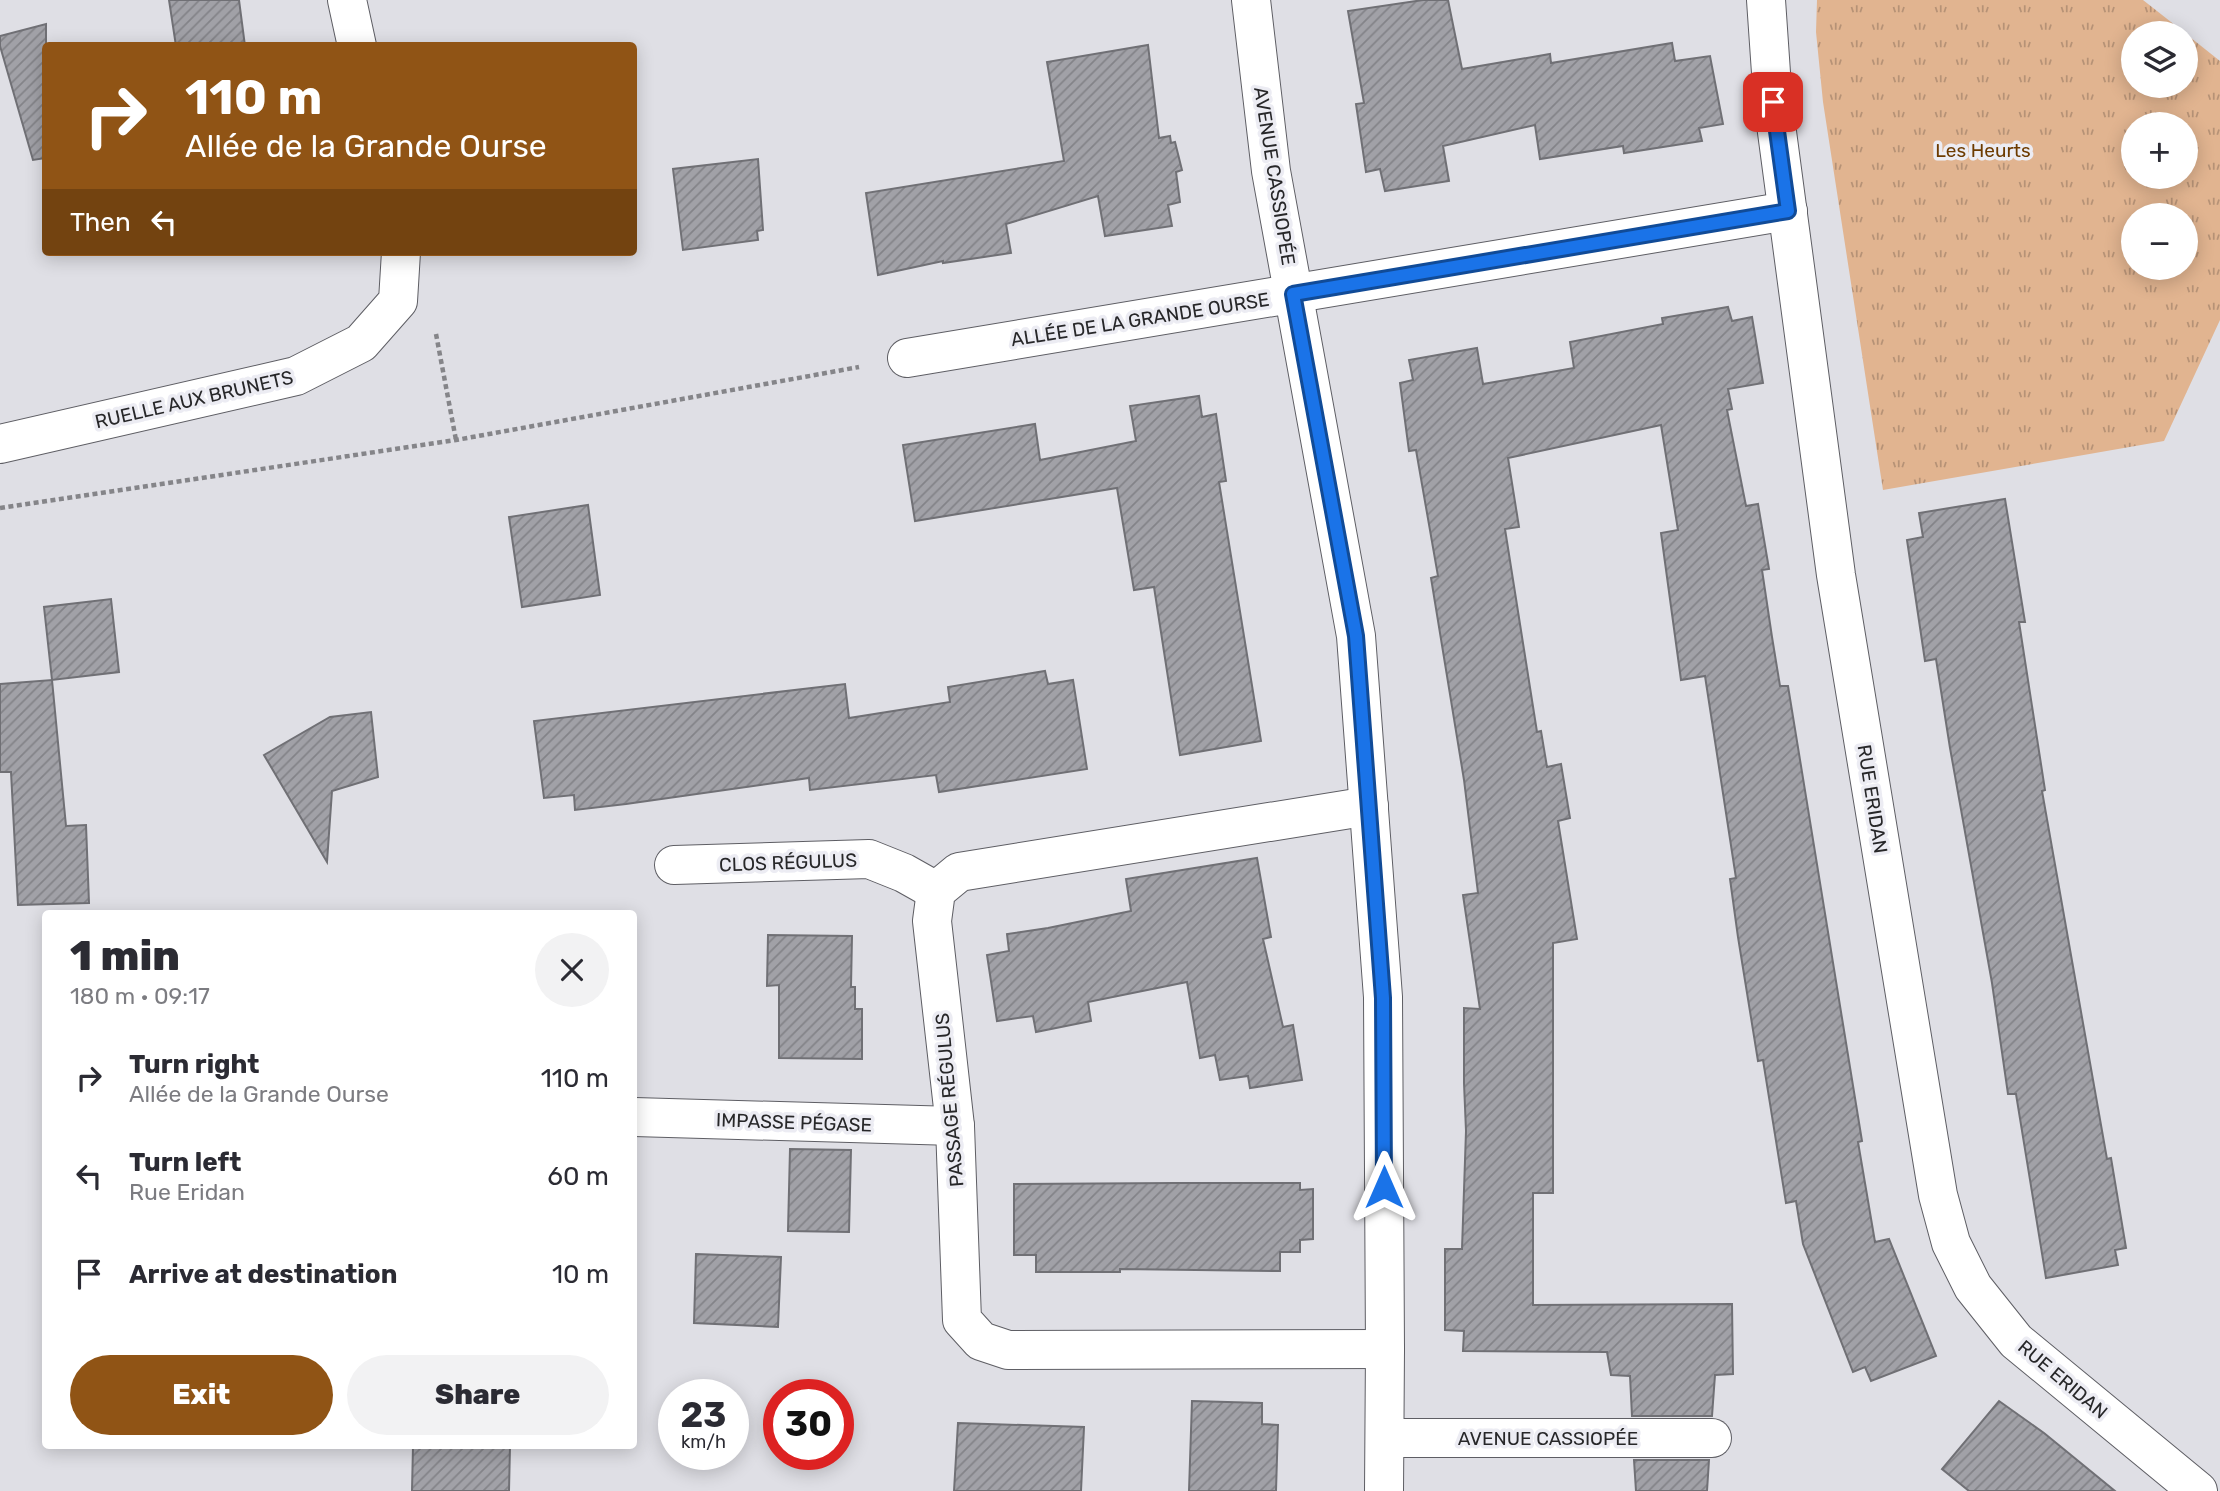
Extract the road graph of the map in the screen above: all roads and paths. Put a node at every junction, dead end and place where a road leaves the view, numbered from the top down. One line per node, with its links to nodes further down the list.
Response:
1 (347, 0): 4 (street)
2 (1251, 0): 7 (street, AVENUE CASSIOPÉE)
3 (1766, 0): 5 (street, RUE ERIDAN)
4 (356, 42)
5 (1788, 211): 7 (street, ALLÉE DE LA GRANDE OURSE); 22 (street, RUE ERIDAN)
6 (401, 256): 8 (street)
7 (1293, 294): 9 (street, ALLÉE DE LA GRANDE OURSE); 13 (street, AVENUE CASSIOPÉE)
8 (398, 301): 10 (path); 11 (street, RUELLE AUX BRUNETS)
9 (907, 358): 10 (path)
10 (456, 440): 12 (path)
11 (0, 444)
12 (0, 508)
13 (1369, 806): 15 (street); 18 (street, AVENUE CASSIOPÉE)
14 (674, 865): 15 (street, CLOS RÉGULUS)
15 (936, 891): 17 (street, PASSAGE RÉGULUS)
16 (637, 1117): 17 (street, IMPASSE PÉGASE)
17 (955, 1126): 18 (street, PASSAGE RÉGULUS)
18 (1385, 1349): 19 (street, AVENUE CASSIOPÉE)
19 (1385, 1438): 20 (street, AVENUE CASSIOPÉE); 21 (street, AVENUE CASSIOPÉE)
20 (1712, 1438)
21 (1384, 1491)
22 (2198, 1491)

